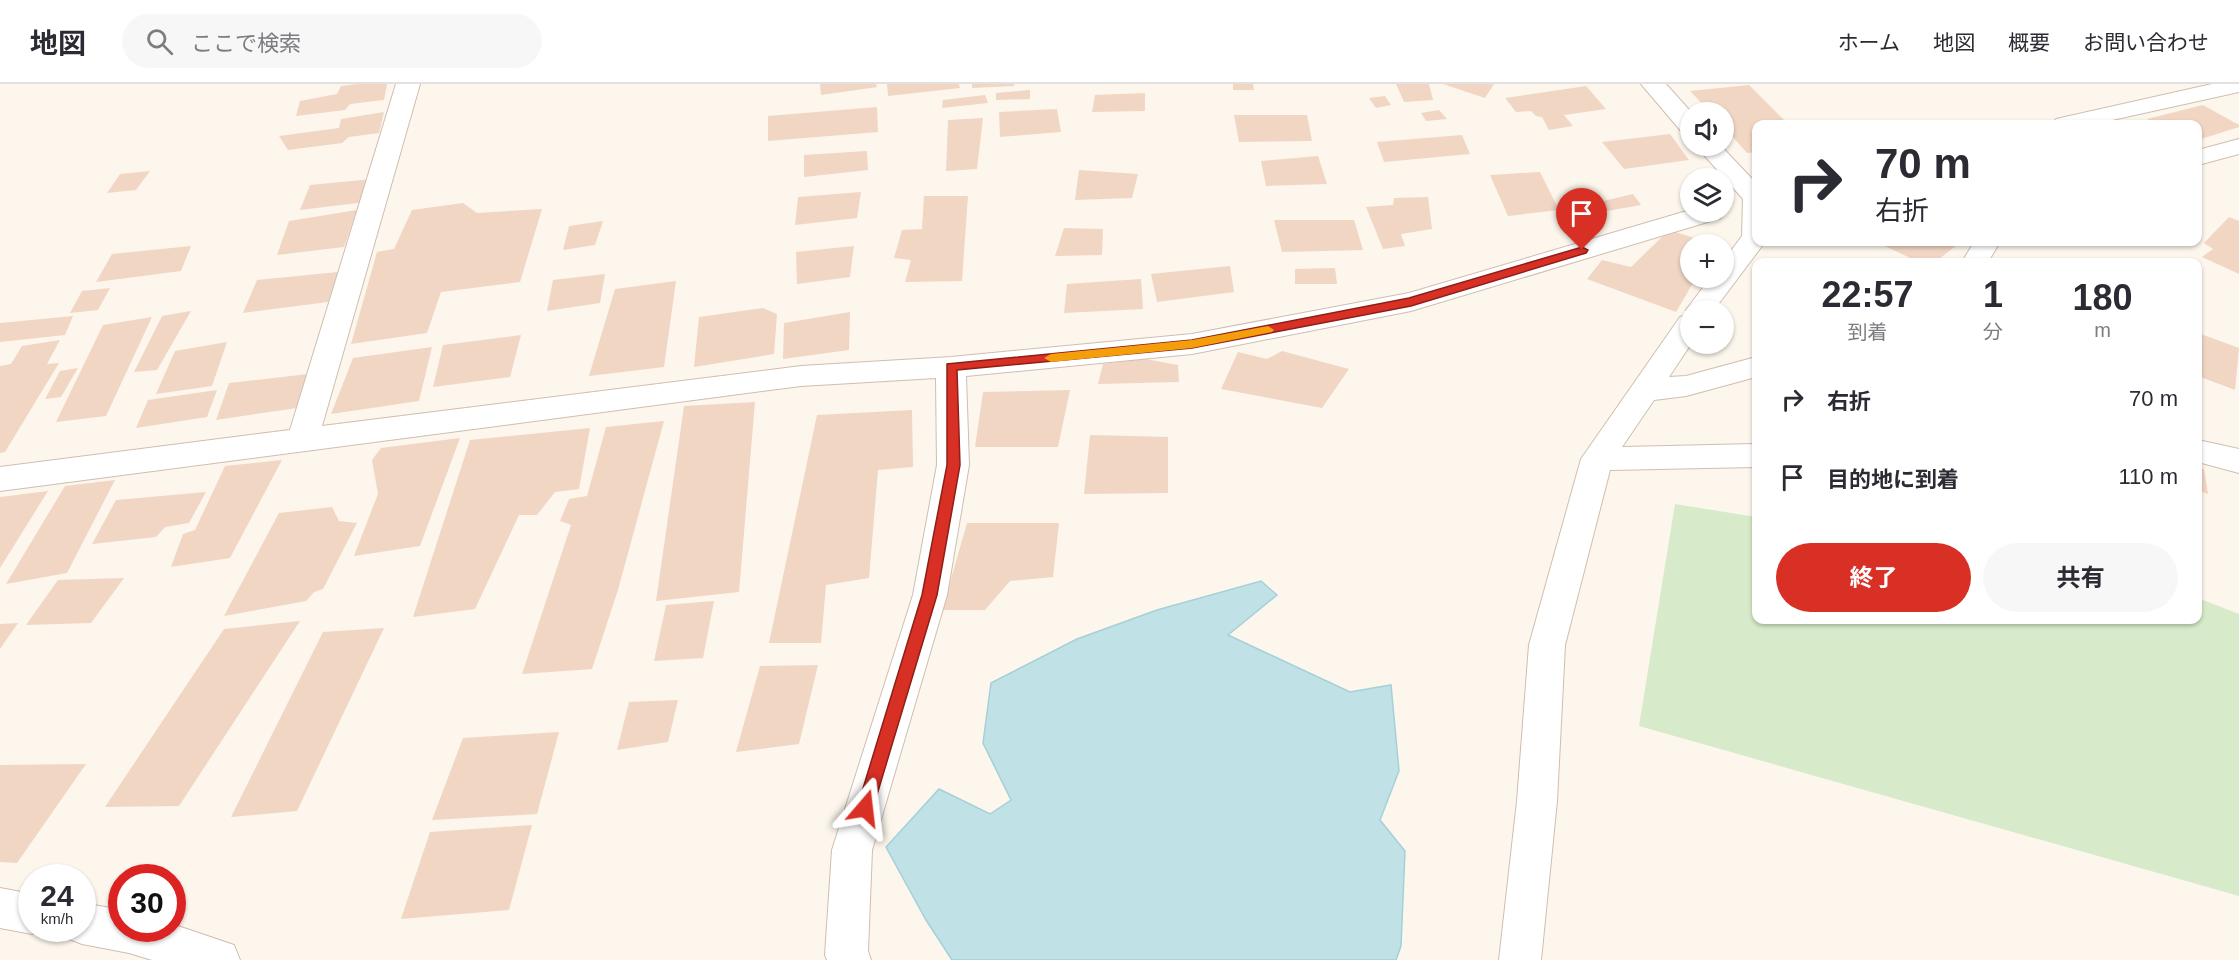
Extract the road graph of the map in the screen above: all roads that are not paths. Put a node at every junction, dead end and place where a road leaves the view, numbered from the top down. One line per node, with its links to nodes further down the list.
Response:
1 (408, 84): 19 (street)
2 (1653, 84): 4 (street)
3 (2239, 85): 5 (street)
4 (1680, 115)
5 (2082, 120)
6 (2239, 146): 8 (street)
7 (1717, 156): 9 (street)
8 (2202, 157)
9 (1752, 194)
10 (1752, 199): 11 (street)
11 (1734, 205)
12 (1680, 222): 16 (street)
13 (1752, 241): 14 (street)
14 (1708, 300)
15 (1680, 338): 18 (street)
16 (951, 367): 19 (street); 28 (street)
17 (1752, 368): 18 (street)
18 (1644, 390): 22 (street)
19 (302, 441): 24 (street)
20 (2202, 452): 23 (street)
21 (1752, 456): 22 (street)
22 (1597, 459): 30 (street)
23 (2239, 461)
24 (0, 479)
25 (0, 908): 26 (street)
26 (18, 911)
27 (96, 926): 29 (street)
28 (843, 958)
29 (219, 960)
30 (1520, 960)

